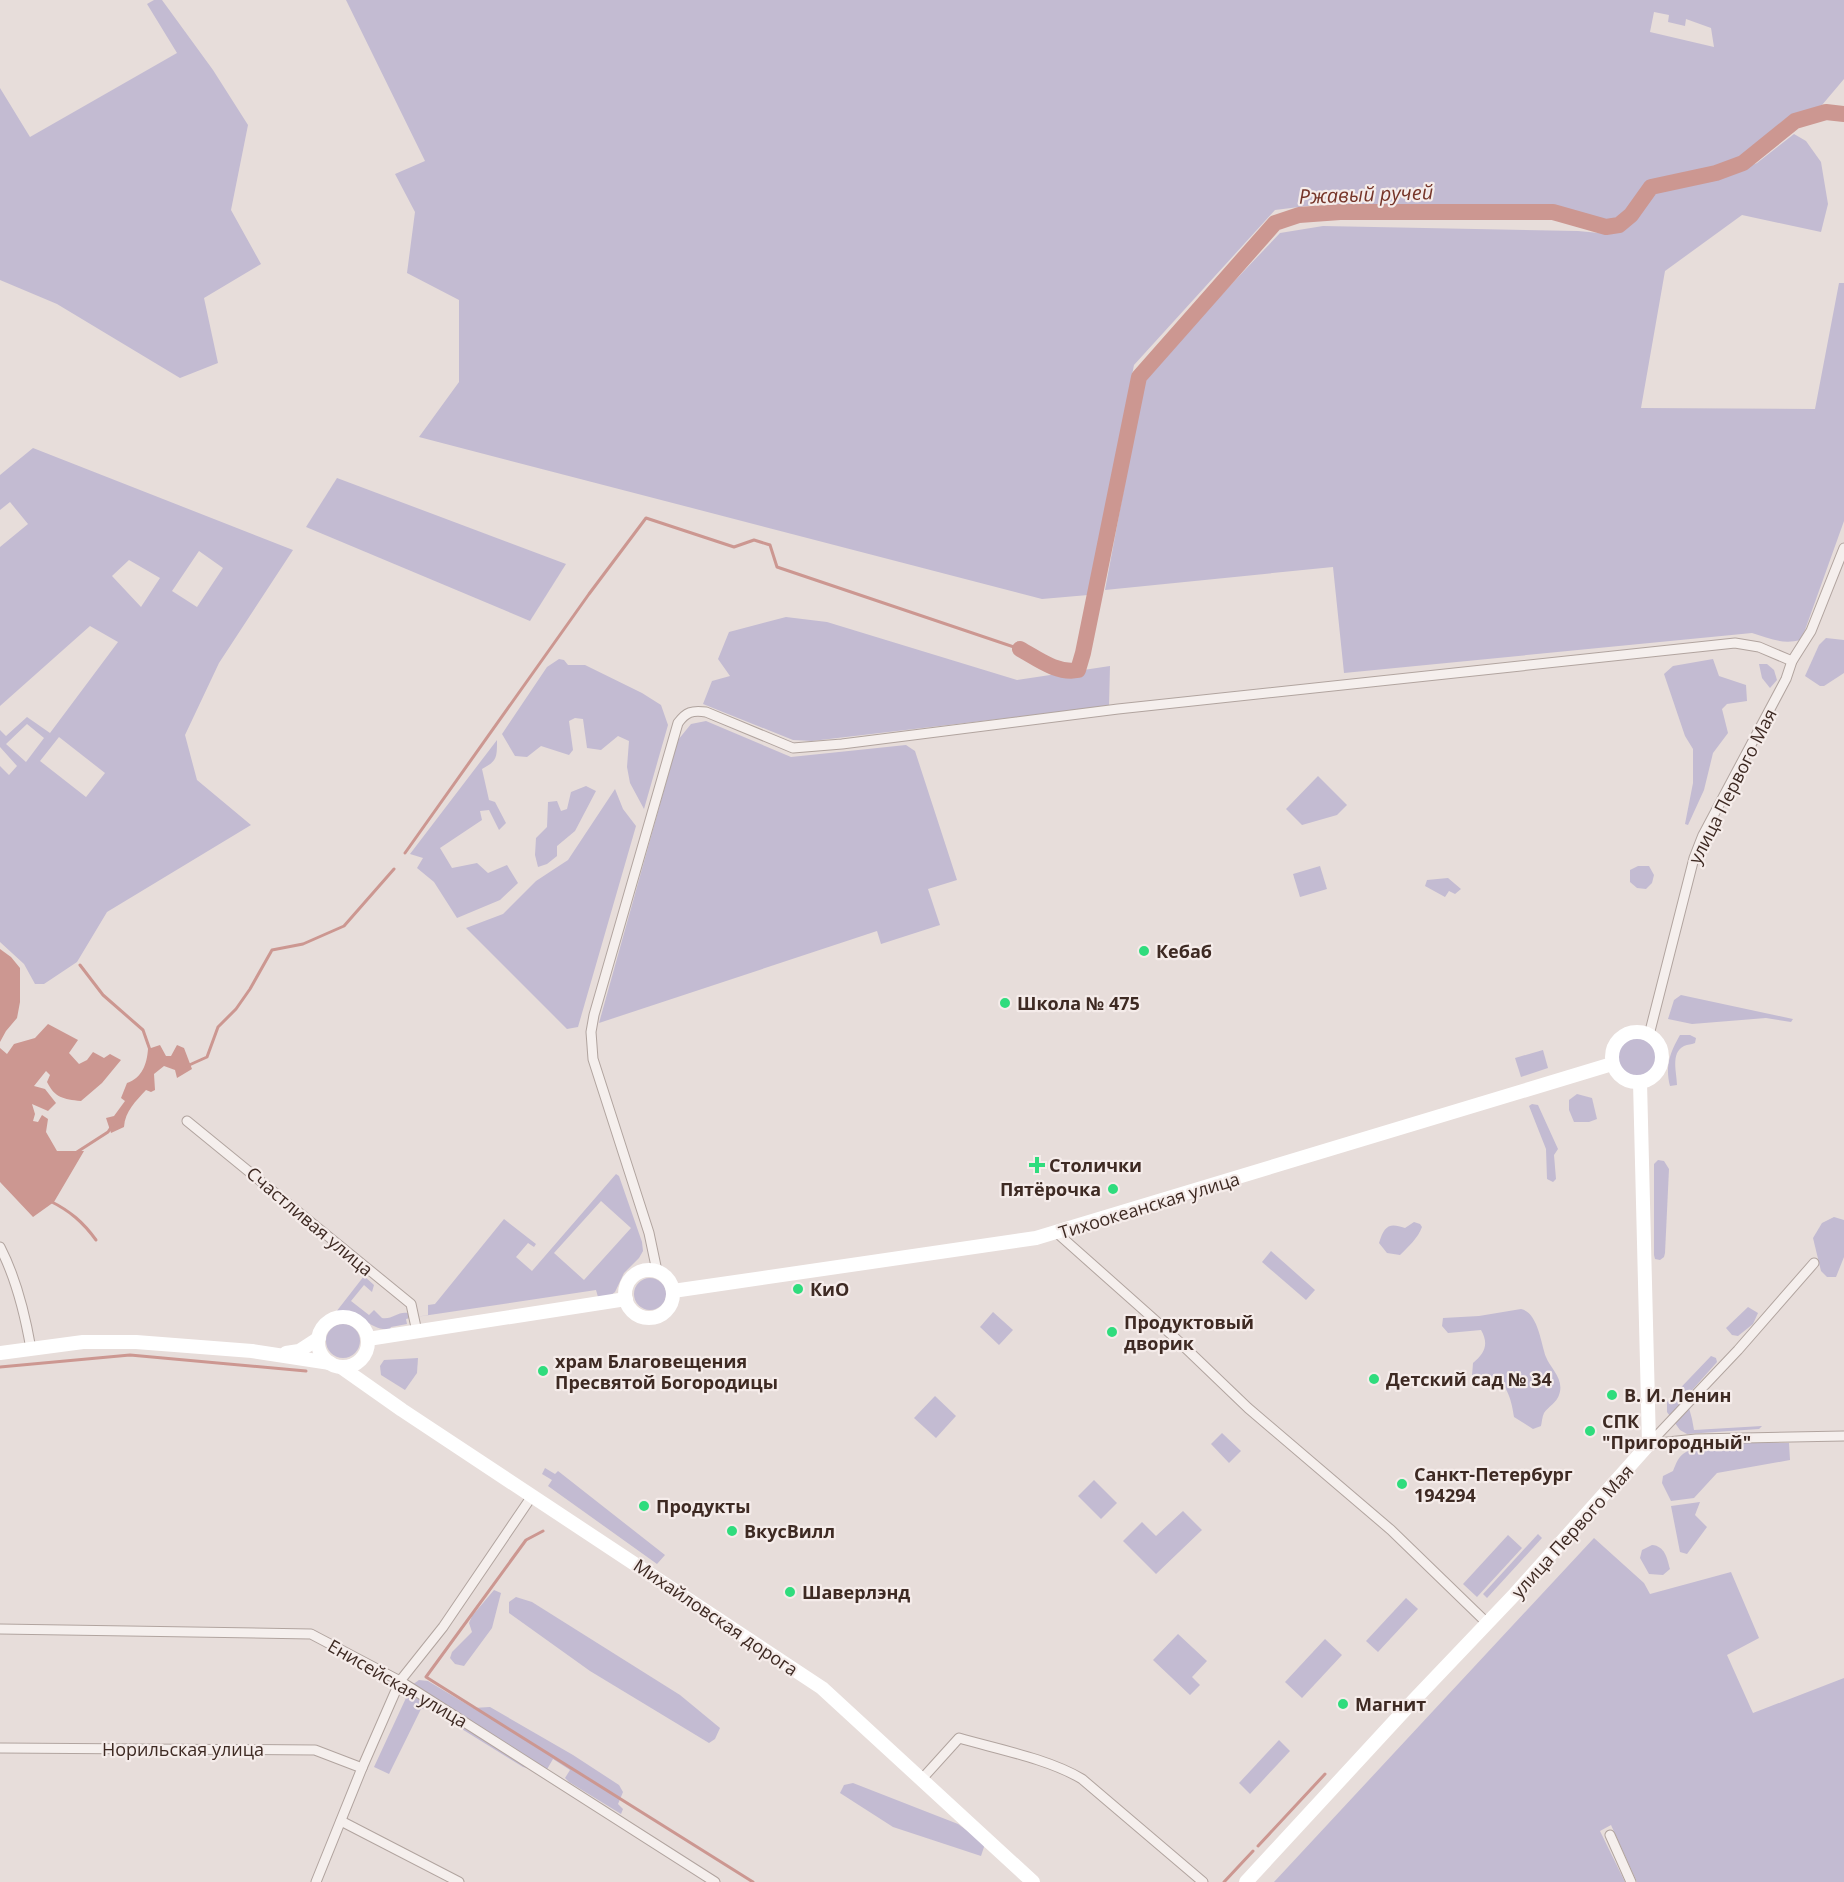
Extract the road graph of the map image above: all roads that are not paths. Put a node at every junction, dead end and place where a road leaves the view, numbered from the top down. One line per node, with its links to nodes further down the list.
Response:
1 (1844, 548): 2 (street, улица Первого Мая)
2 (1792, 662): 3 (street, улица Первого Мая); 10 (street)
3 (1649, 1035): 4 (street); 5 (street)
4 (1612, 1064): 5 (street); 7 (street, Тихоокеанская улица)
5 (1640, 1082): 23 (street)
6 (187, 1121): 13 (street, Счастливая улица)
7 (1057, 1233): 11 (street, Тихоокеанская улица); 25 (street)
8 (0, 1247): 16 (street)
9 (1814, 1263): 23 (street)
10 (657, 1271): 11 (street); 12 (street)
11 (673, 1291): 12 (street)
12 (626, 1299): 13 (street)
13 (417, 1332): 15 (street)
14 (319, 1338): 15 (street); 18 (street, Михайловская дорога); 20 (street)
15 (368, 1339): 19 (street)
16 (31, 1349): 17 (street, Михайловская дорога); 18 (street, Михайловская дорога)
17 (0, 1353)
18 (279, 1355): 20 (street, Михайловская дорога)
19 (364, 1356): 20 (street); 21 (street)
20 (335, 1365): 21 (street, Михайловская дорога)
21 (371, 1388): 24 (street, Михайловская дорога)
22 (1844, 1436): 23 (street)
23 (1649, 1444): 25 (street, улица Первого Мая)
24 (532, 1496): 27 (street); 30 (street, Михайловская дорога)
25 (1487, 1623): 38 (street, улица Первого Мая)
26 (0, 1629): 27 (street, Енисейская улица)
27 (400, 1681): 29 (street); 35 (street, Енисейская улица)
28 (0, 1748): 29 (street, Норильская улица)
29 (362, 1768): 31 (street)
30 (921, 1780): 36 (street, Михайловская дорога); 37 (street)
31 (341, 1821): 33 (street); 34 (street)
32 (1610, 1835): 39 (street)
33 (316, 1882)
34 (459, 1882)
35 (715, 1882)
36 (1033, 1882)
37 (1203, 1882)
38 (1246, 1882)
39 (1631, 1882)

